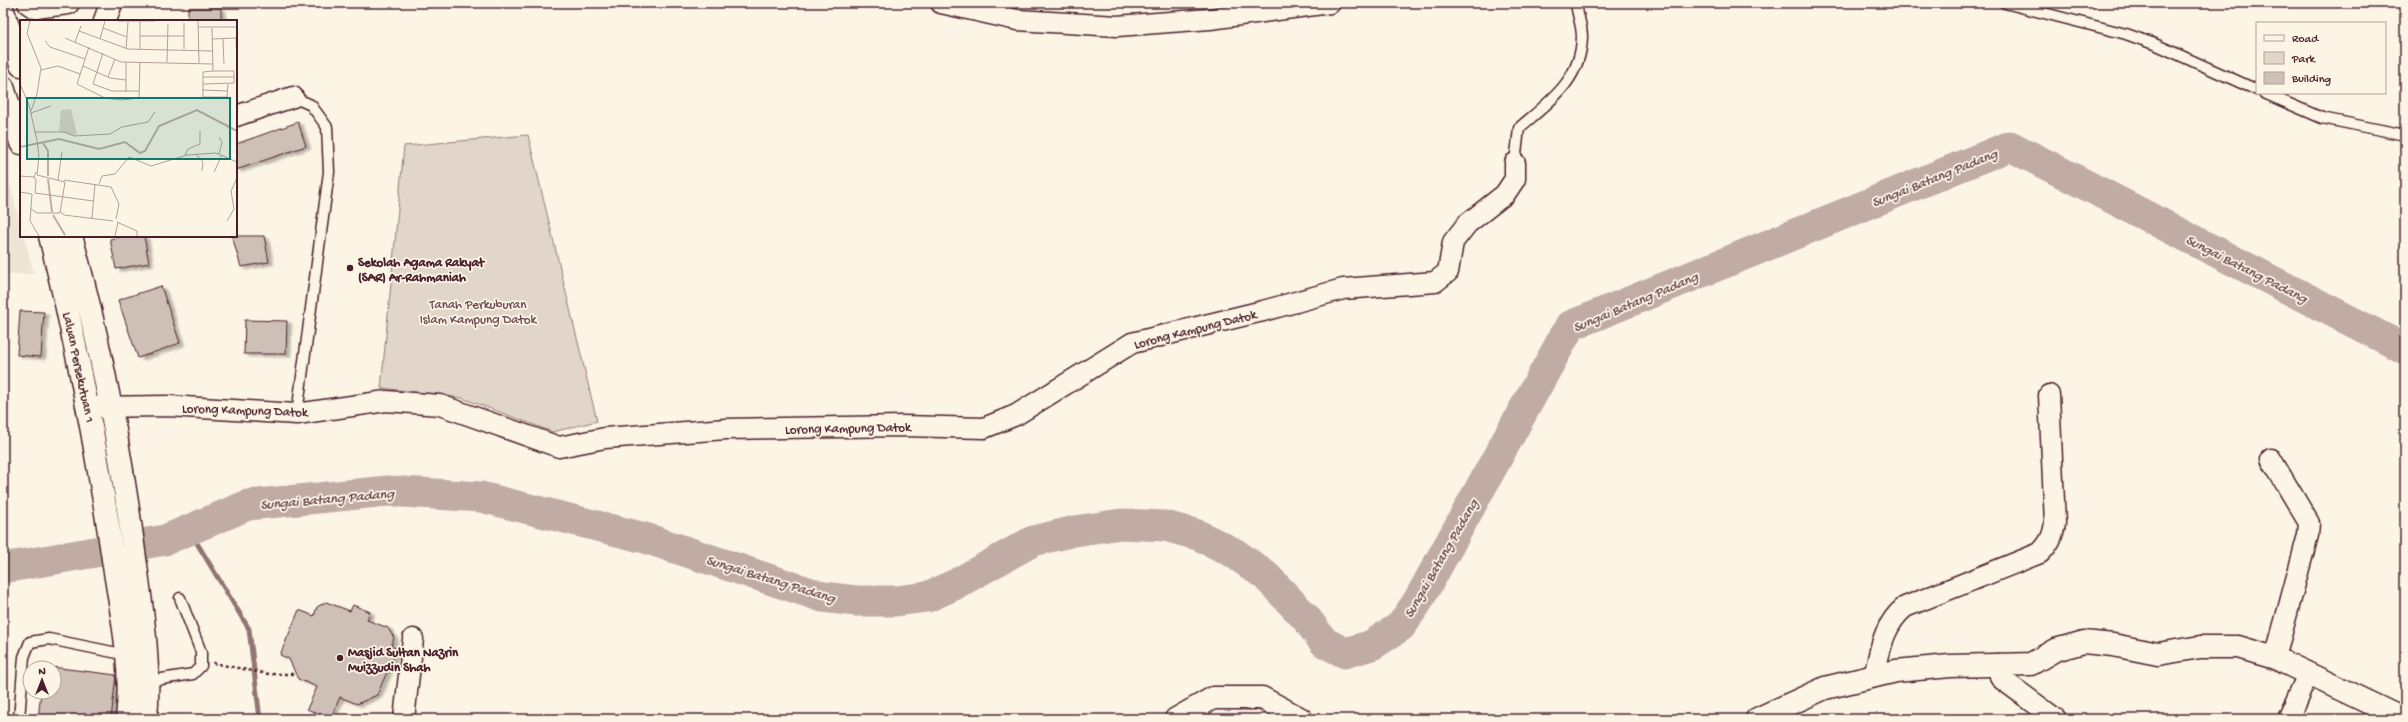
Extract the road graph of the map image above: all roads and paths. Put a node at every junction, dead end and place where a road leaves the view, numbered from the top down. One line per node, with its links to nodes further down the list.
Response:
1 (30, 3): 2 (main road)
2 (68, 3)
3 (111, 3): 9 (main road)
4 (941, 3): 5 (street)
5 (1330, 3)
6 (1576, 3): 18 (lane)
7 (2005, 3): 12 (lane)
8 (3, 11): 10 (main road)
9 (105, 20)
10 (20, 63)
11 (3, 87): 17 (main road)
12 (2256, 90)
13 (2266, 94): 16 (lane)
14 (293, 97): 15 (street); 23 (lane)
15 (237, 116)
16 (2405, 135)
17 (20, 140)
18 (1515, 163): 23 (street, Lorong Kampung Datok)
19 (50, 237): 22 (main road, Laluan Persekutuan 1)
20 (71, 237): 22 (main road, Laluan Persekutuan 1)
21 (2049, 395): 33 (street)
22 (99, 406): 23 (street, Lorong Kampung Datok); 27 (main road, Laluan Persekutuan 1); 34 (main road, Laluan Persekutuan 1)
23 (297, 414)
24 (2270, 459): 28 (street)
25 (180, 598): 29 (lane)
26 (413, 639): 38 (street)
27 (126, 649): 35 (lane); 36 (main road, Laluan Persekutuan 1)
28 (2275, 658): 30 (main road); 32 (main road)
29 (201, 660): 31 (path); 34 (lane)
30 (1998, 664): 33 (main road); 42 (street)
31 (296, 674)
32 (2308, 674): 43 (street); 44 (main road)
33 (1874, 677): 41 (main road)
34 (149, 682): 37 (main road, Laluan Persekutuan 1)
35 (19, 719)
36 (127, 719)
37 (146, 719)
38 (404, 719)
39 (1176, 719): 40 (main road)
40 (1300, 719)
41 (1757, 719)
42 (2056, 719)
43 (2288, 719)
44 (2403, 719)

